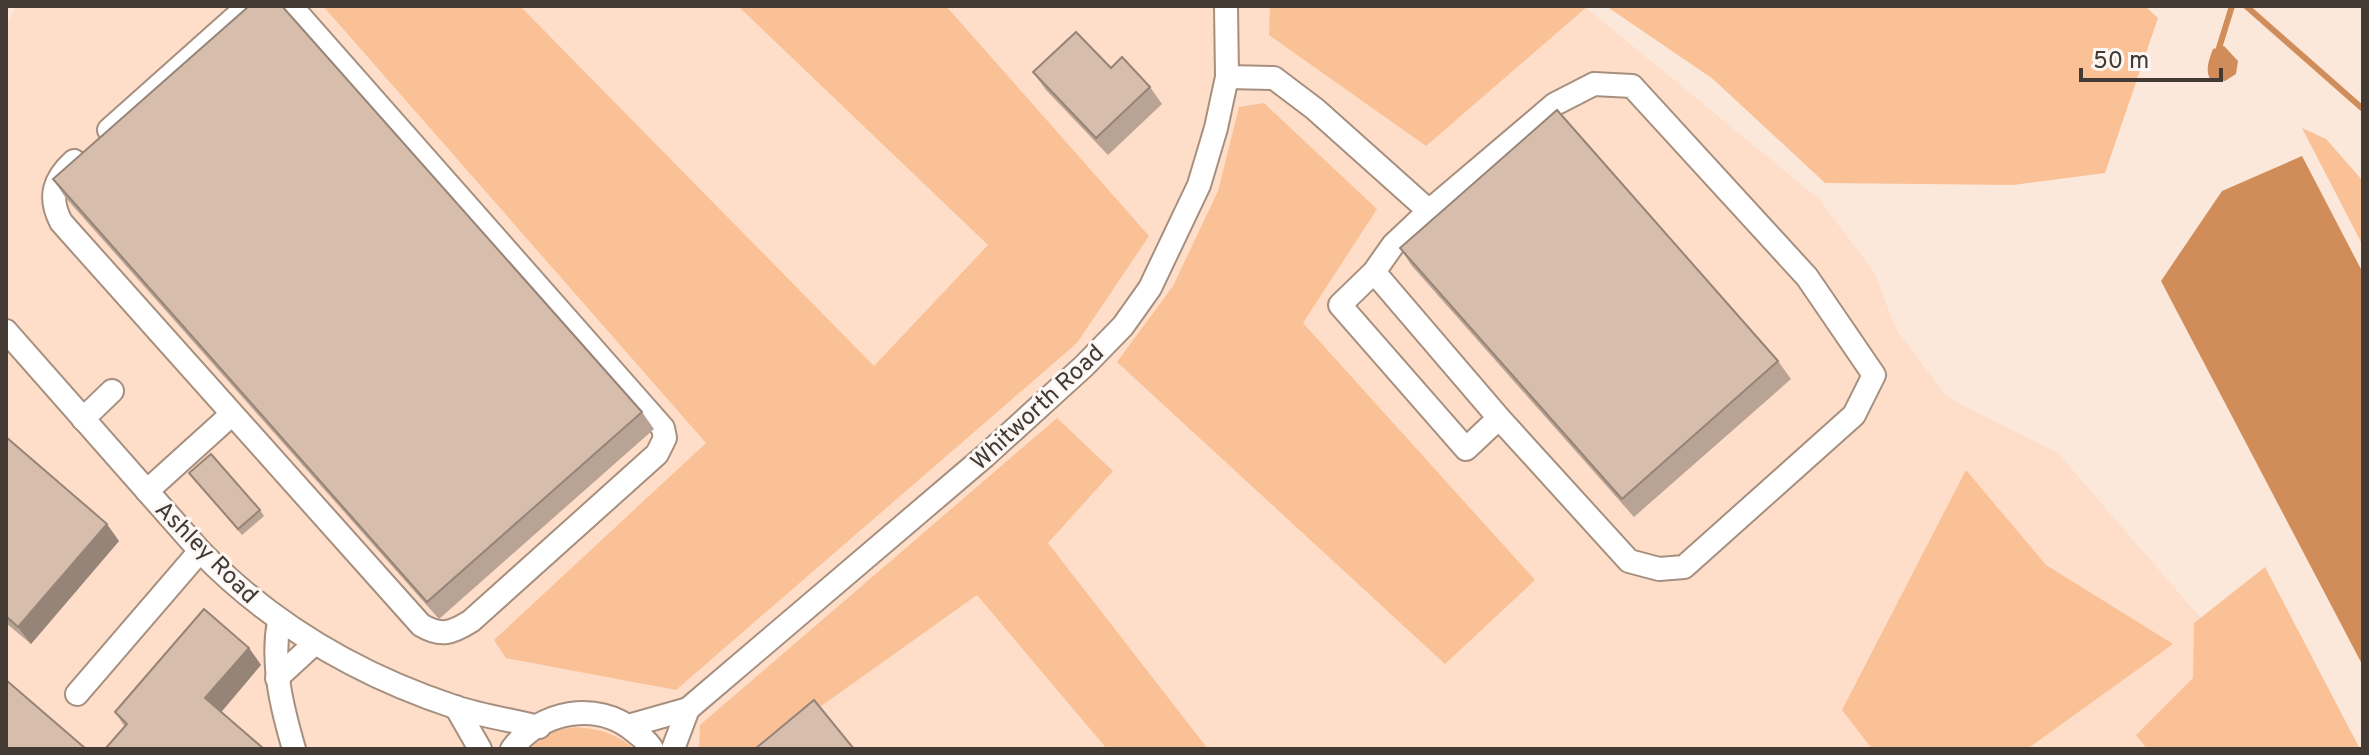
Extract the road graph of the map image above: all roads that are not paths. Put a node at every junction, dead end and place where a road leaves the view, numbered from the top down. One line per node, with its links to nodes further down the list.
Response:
1 (248, 6): 9 (street)
2 (291, 6): 9 (street)
3 (1226, 6): 4 (street, Whitworth Road)
4 (1227, 77): 5 (street); 19 (street, Whitworth Road)
5 (1429, 211): 6 (street); 10 (street)
6 (1374, 272): 10 (street); 10 (street)
7 (6, 331): 11 (street, Ashley Road)
8 (112, 391): 11 (street)
9 (231, 415): 12 (street)
10 (1499, 418)
11 (83, 419): 12 (street, Ashley Road)
12 (147, 491): 13 (street, Ashley Road)
13 (200, 551): 14 (street, Ashley Road); 17 (street)
14 (279, 621): 15 (street, Ashley Road); 16 (street)
15 (314, 644): 16 (street); 18 (street, Ashley Road)
16 (277, 678): 22 (street)
17 (77, 694)
18 (456, 707): 21 (street, Ashley Road); 23 (street)
19 (688, 709): 20 (street, Whitworth Road); 26 (street, Whitworth Road)
20 (628, 726): 21 (street); 25 (street)
21 (539, 727): 24 (street)
22 (294, 749)
23 (480, 749)
24 (512, 749)
25 (652, 749)
26 (673, 749)

